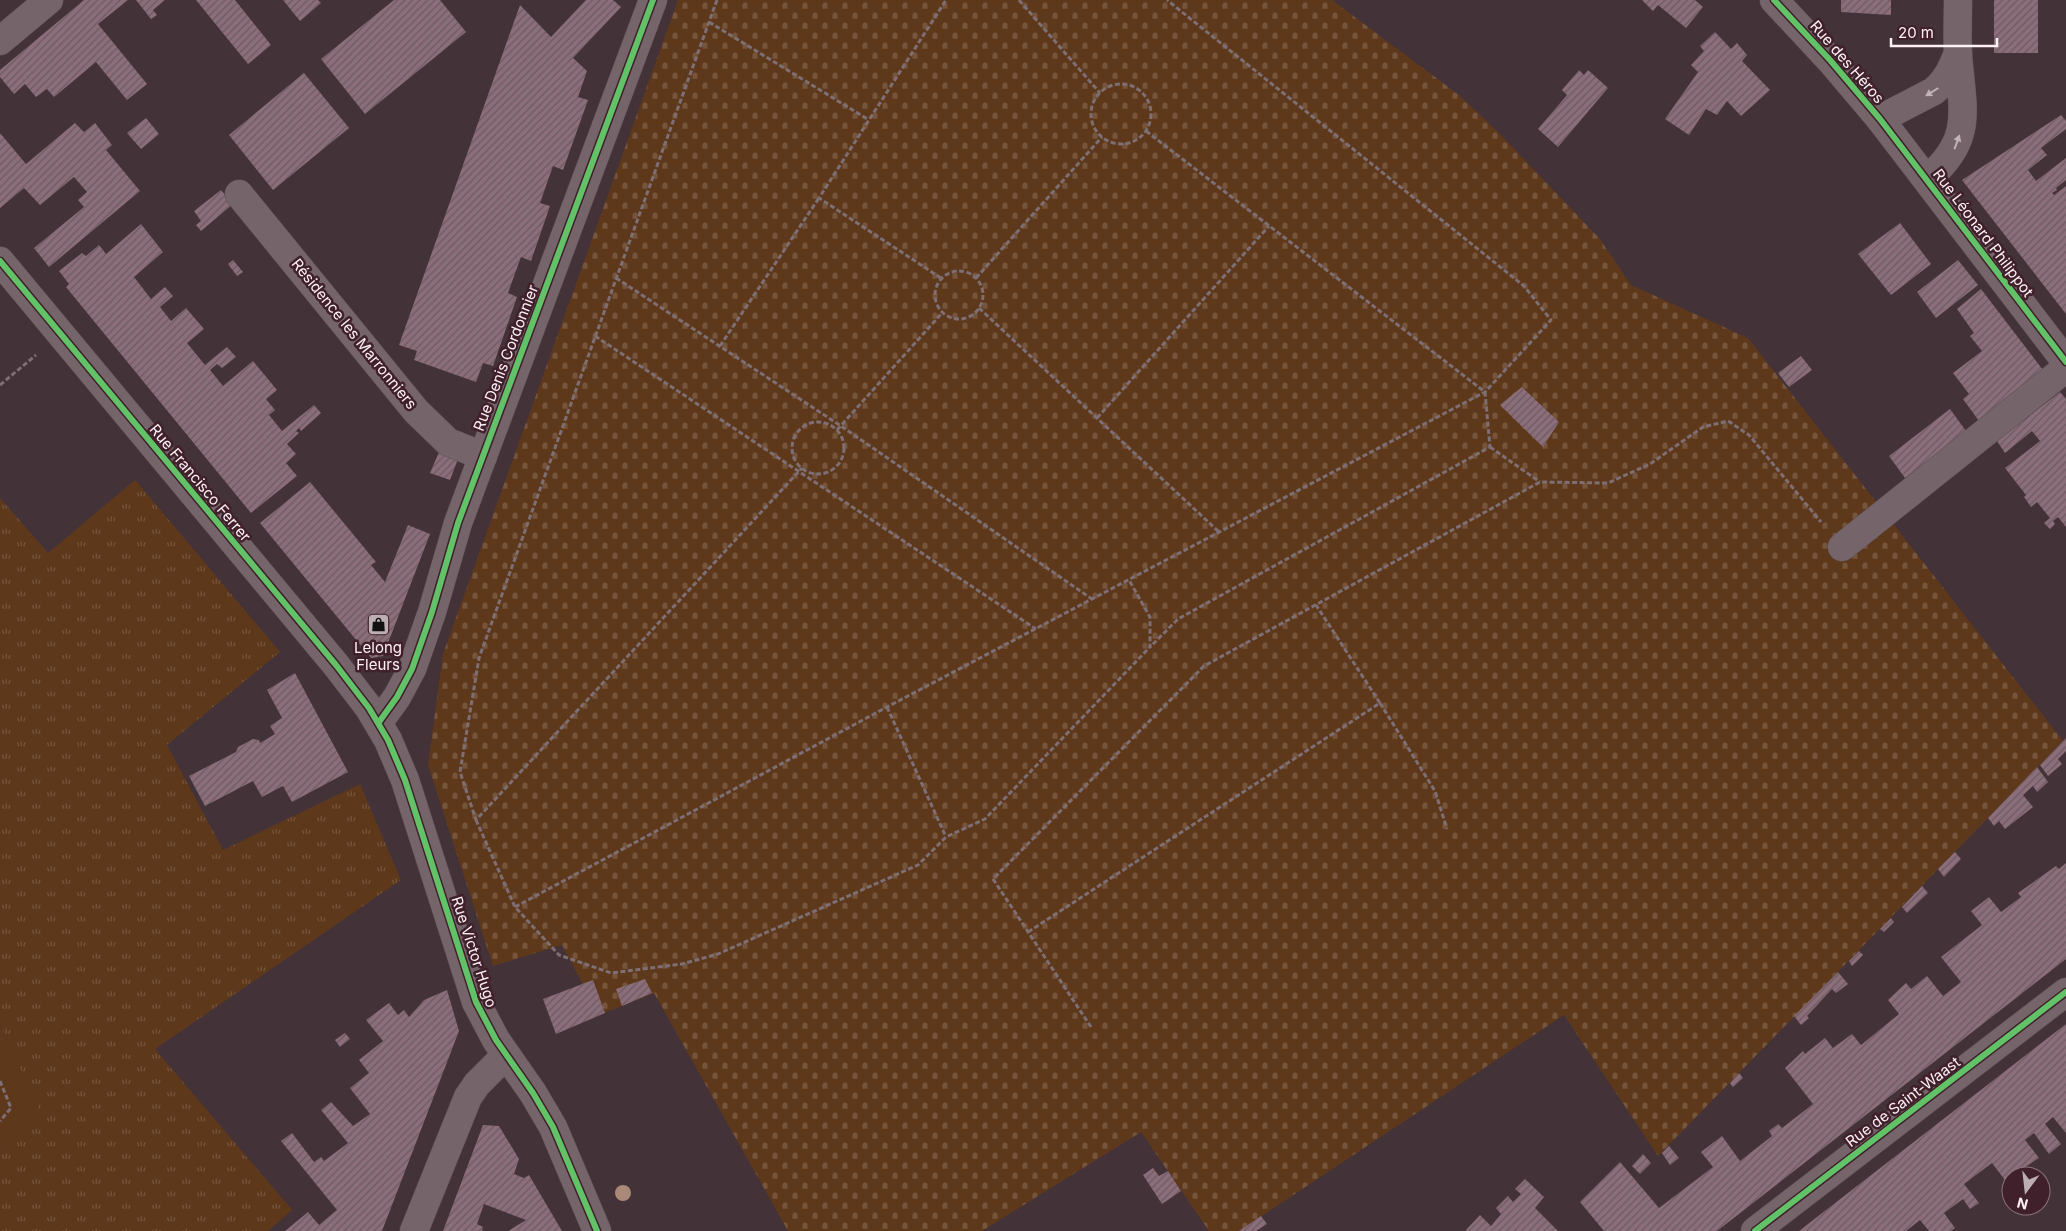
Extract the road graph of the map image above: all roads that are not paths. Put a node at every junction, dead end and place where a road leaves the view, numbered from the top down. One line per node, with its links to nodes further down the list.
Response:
1 (49, 0): 5 (street)
2 (653, 0): 13 (street, Rue Denis Cordonnier)
3 (1774, 0): 7 (street, Rue des Héros)
4 (1958, 0): 6 (street)
5 (0, 41)
6 (1958, 53): 7 (street, one-way to 7); 8 (street, one-way to 6)
7 (1880, 119): 8 (street, Rue Léonard Philippot)
8 (1927, 179): 11 (street, Rue Léonard Philippot)
9 (239, 194): 13 (street, Résidence les Marronniers)
10 (0, 262): 15 (street, Rue Francisco Ferrer)
11 (2066, 362)
12 (2066, 368): 14 (street)
13 (483, 456): 15 (street, Rue Denis Cordonnier)
14 (1842, 547)
15 (379, 722): 17 (street, Rue Victor Hugo)
16 (2066, 992): 20 (street, Rue de Saint-Waast)
17 (506, 1055): 18 (street); 19 (street, Rue Victor Hugo)
18 (414, 1231)
19 (597, 1231)
20 (1755, 1231)

